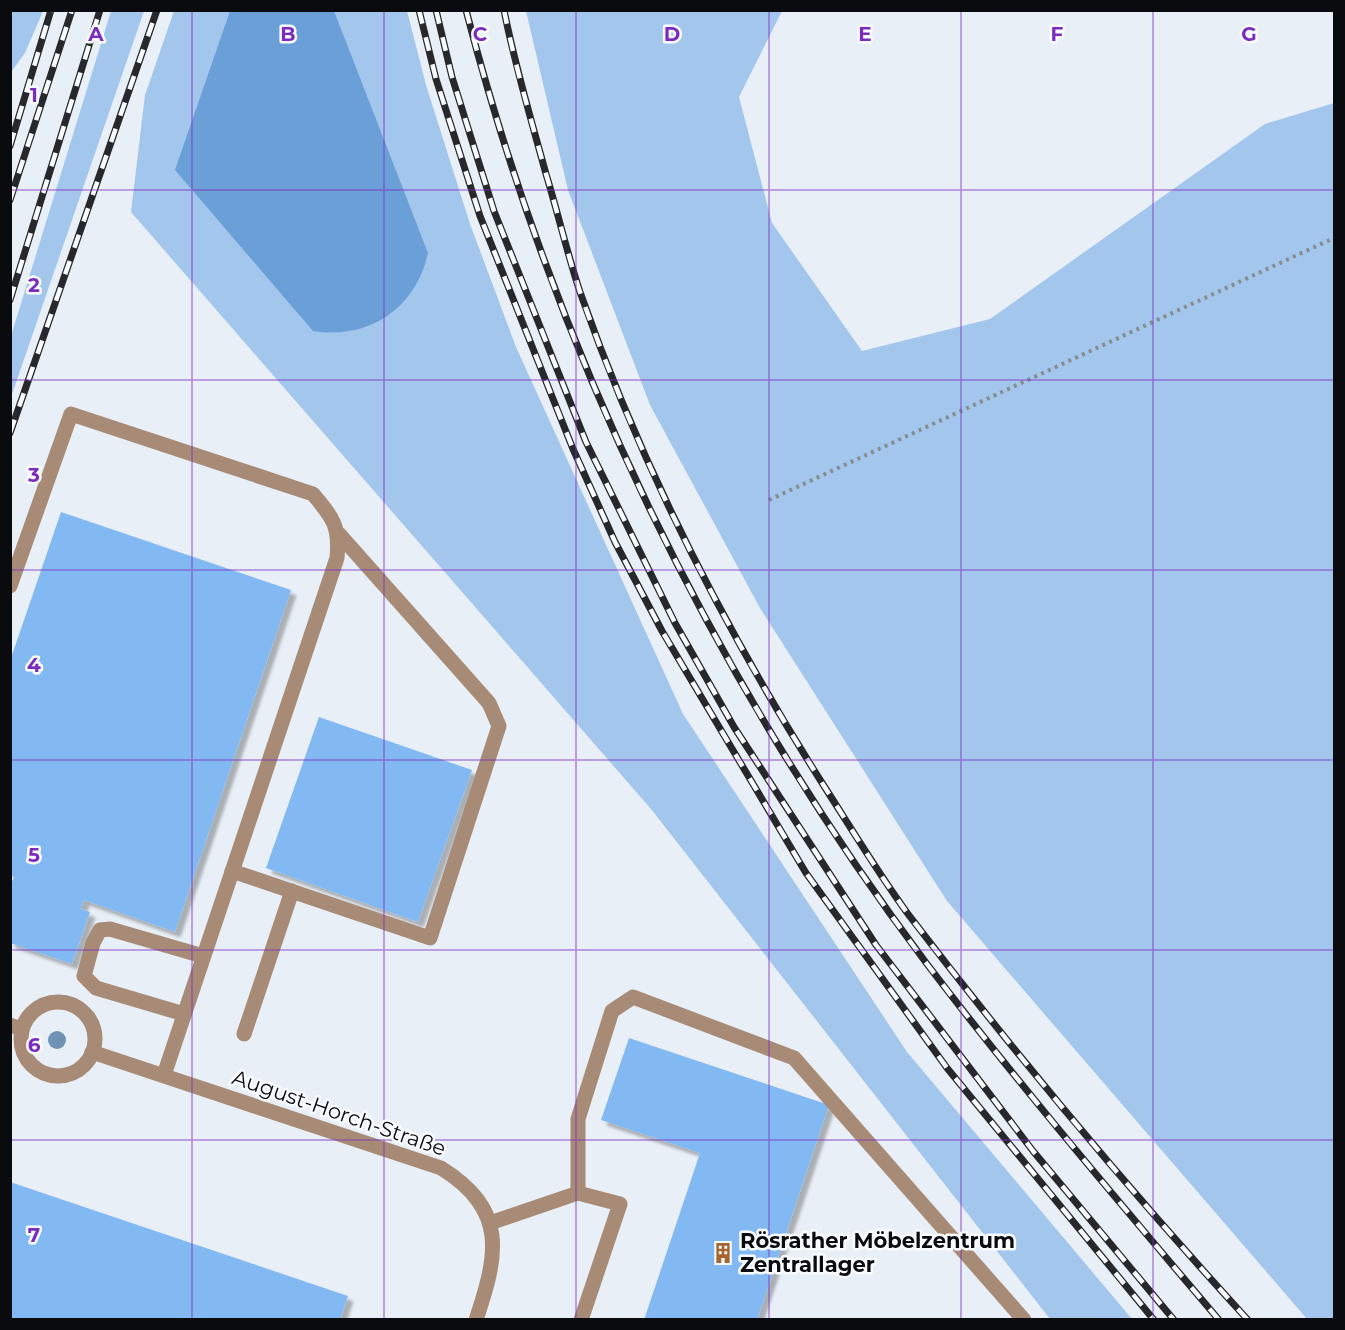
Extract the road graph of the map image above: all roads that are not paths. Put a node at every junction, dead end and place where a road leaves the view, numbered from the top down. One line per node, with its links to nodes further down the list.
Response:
1 (339, 534): 2 (street); 3 (street); 4 (street)
2 (10, 586)
3 (232, 872): 4 (street); 5 (street)
4 (291, 891): 8 (street)
5 (203, 956): 6 (street); 6 (street)
6 (184, 1014): 10 (street)
7 (16, 1027): 9 (street); 9 (street)
8 (244, 1034)
9 (92, 1052): 10 (street, August-Horch-Straße)
10 (164, 1075): 12 (street, August-Horch-Straße)
11 (578, 1193): 12 (street); 14 (street); 15 (street)
12 (490, 1222): 13 (street, August-Horch-Straße)
13 (476, 1320)
14 (581, 1320)
15 (1024, 1320)

